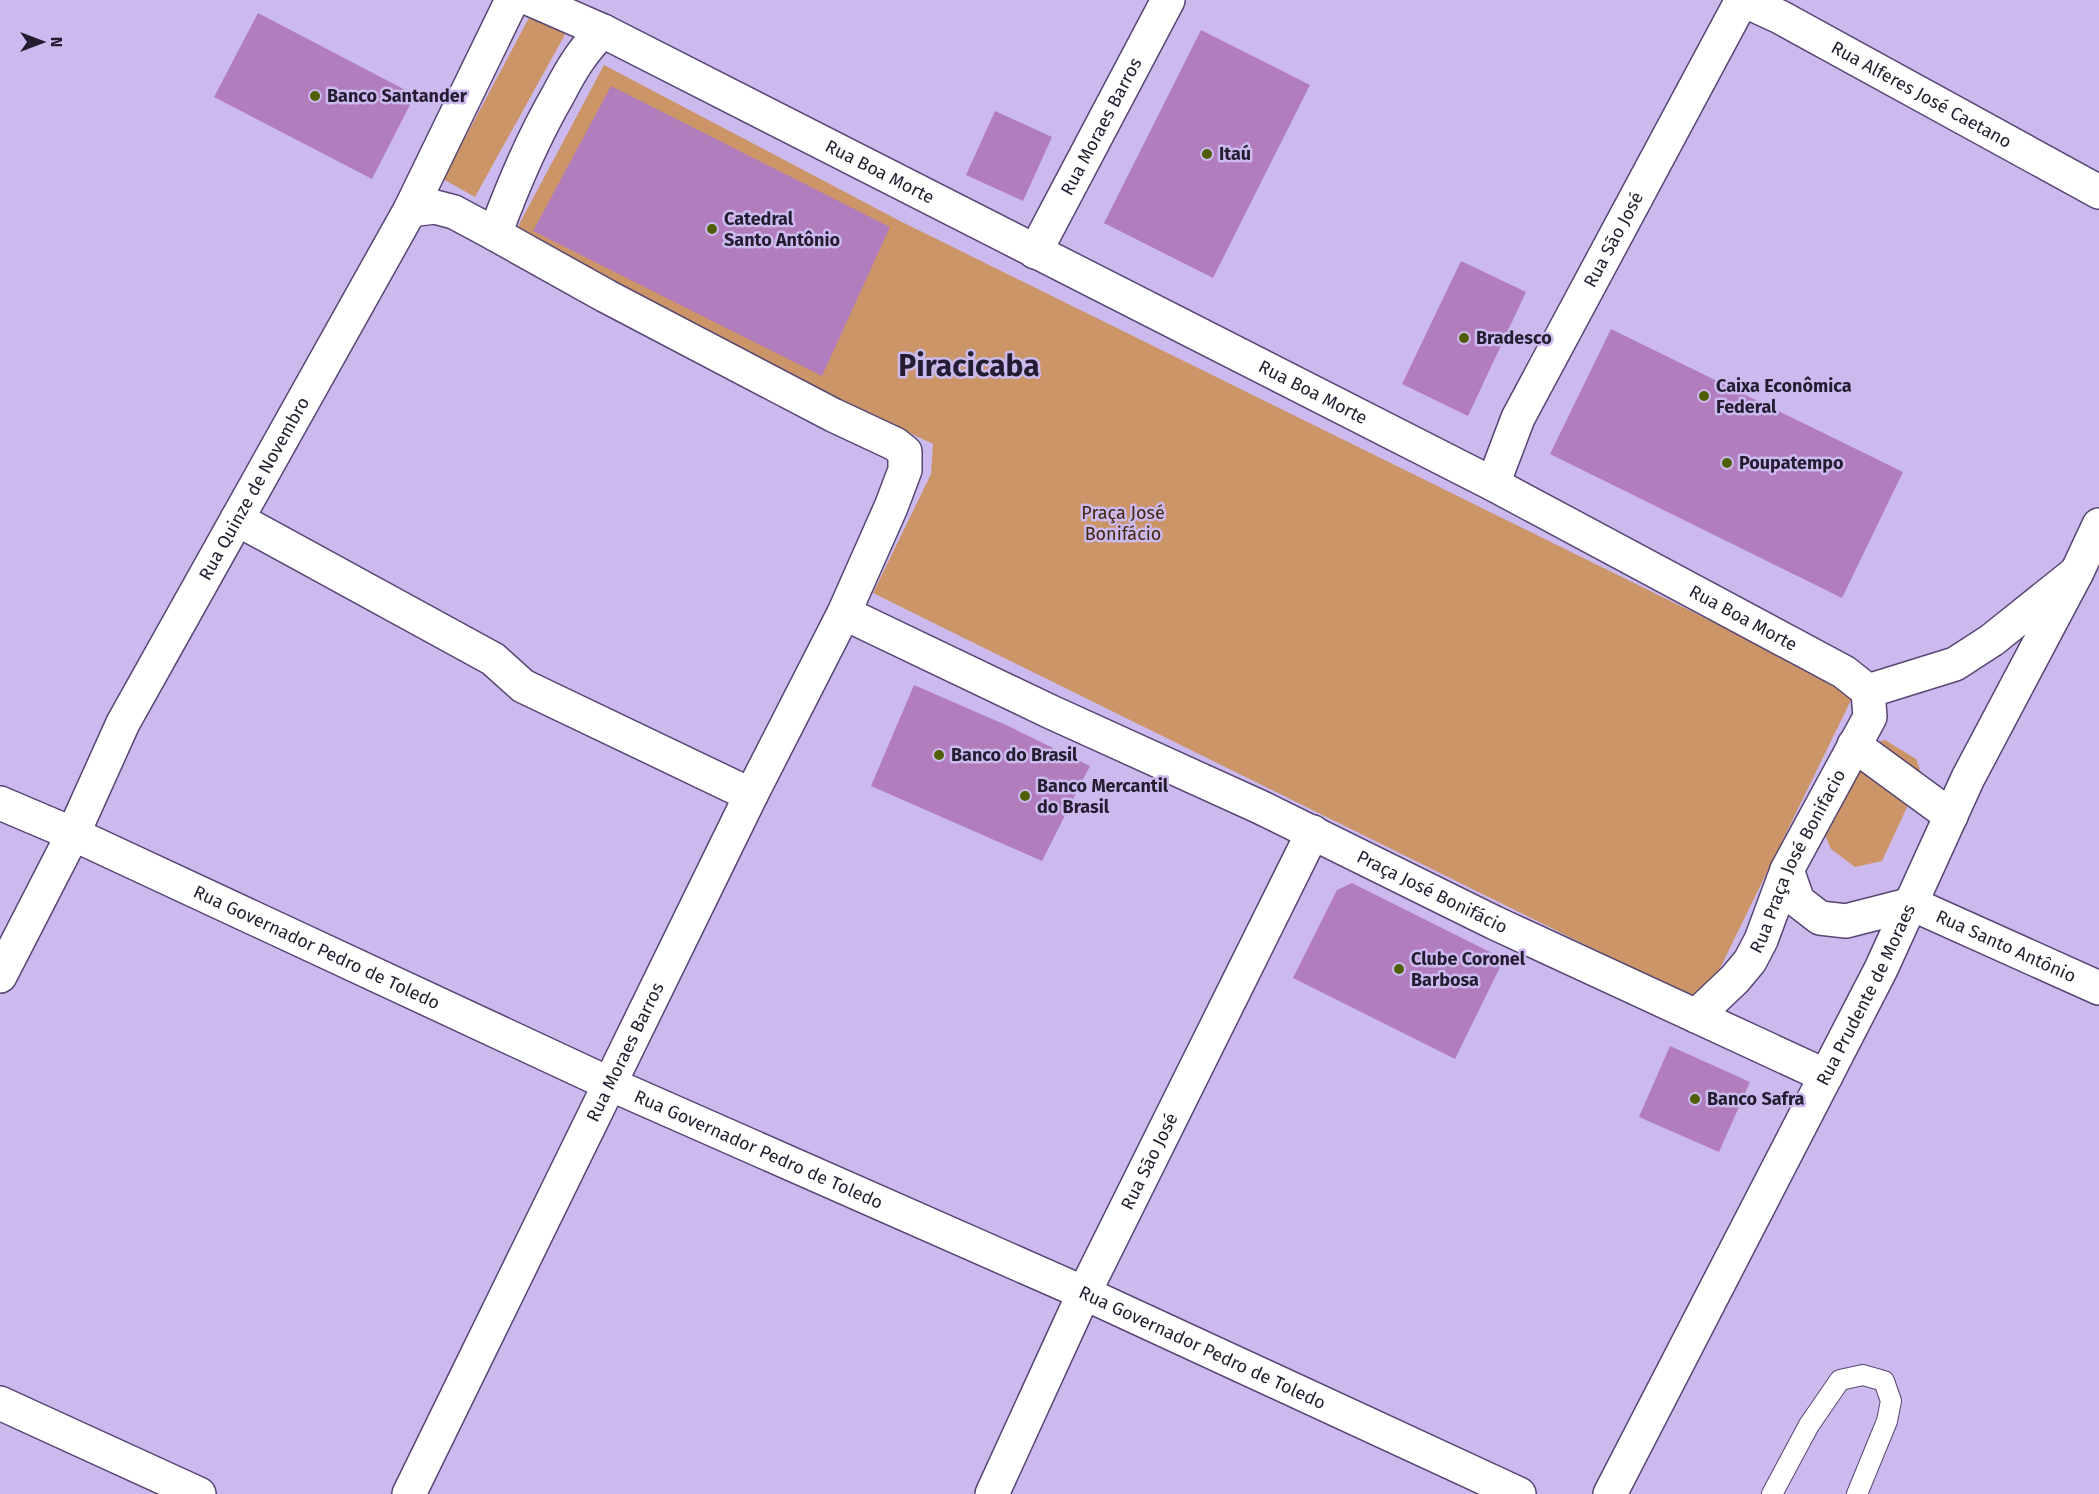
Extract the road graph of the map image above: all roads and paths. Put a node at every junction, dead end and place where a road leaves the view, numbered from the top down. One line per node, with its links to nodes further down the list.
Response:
1 (512, 0): 7 (street, Rua Quinze de Novembro)
2 (532, 0): 5 (street, Rua Boa Morte)
3 (1168, 0): 9 (street, Rua Moraes Barros)
4 (1743, 0): 6 (street, Rua Alferes José Caetano); 10 (street, Rua São José)
5 (603, 31): 8 (street); 9 (street, Rua Boa Morte)
6 (2099, 192)
7 (410, 210): 8 (street); 11 (street, Rua Quinze de Novembro)
8 (495, 234): 14 (street, Rua Moraes Barros)
9 (1035, 252): 10 (street, Rua Boa Morte)
10 (1493, 484): 15 (street, Rua Boa Morte)
11 (237, 519): 17 (street); 21 (street, Rua Quinze de Novembro)
12 (2099, 525): 13 (street, Rua Prudente de Moraes)
13 (2077, 572): 15 (street); 19 (street, Rua Prudente de Moraes)
14 (844, 613): 17 (street, Rua Moraes Barros); 20 (street, Praça José Bonifácio)
15 (1868, 690): 16 (street, Rua Praça José Bonifacio)
16 (1854, 745): 19 (street); 22 (street, Rua Praça José Bonifacio)
17 (751, 795): 28 (street, Rua Moraes Barros)
18 (0, 803): 21 (street, Rua Governador Pedro de Toledo)
19 (1951, 816): 23 (street, Rua Prudente de Moraes)
20 (1313, 832): 26 (street, Praça José Bonifácio); 29 (street, Rua São José)
21 (73, 834): 24 (street, Rua Quinze de Novembro); 28 (street, Rua Governador Pedro de Toledo)
22 (1787, 870): 23 (street); 26 (street, Rua Praça José Bonifacio)
23 (1912, 904): 25 (street, Rua Santo Antônio); 27 (street, Rua Prudente de Moraes)
24 (0, 976)
25 (2099, 987)
26 (1696, 1016): 27 (street, Praça José Bonifácio)
27 (1826, 1076): 35 (street, Rua Prudente de Moraes)
28 (610, 1084): 29 (street, Rua Governador Pedro de Toledo); 32 (street, Rua Moraes Barros)
29 (1084, 1293): 33 (street, Rua São José); 34 (street, Rua Governador Pedro de Toledo)
30 (0, 1403): 31 (street)
31 (199, 1494)
32 (409, 1494)
33 (992, 1494)
34 (1519, 1494)
35 (1610, 1494)
36 (1772, 1494): 37 (lane)
37 (1857, 1494)

